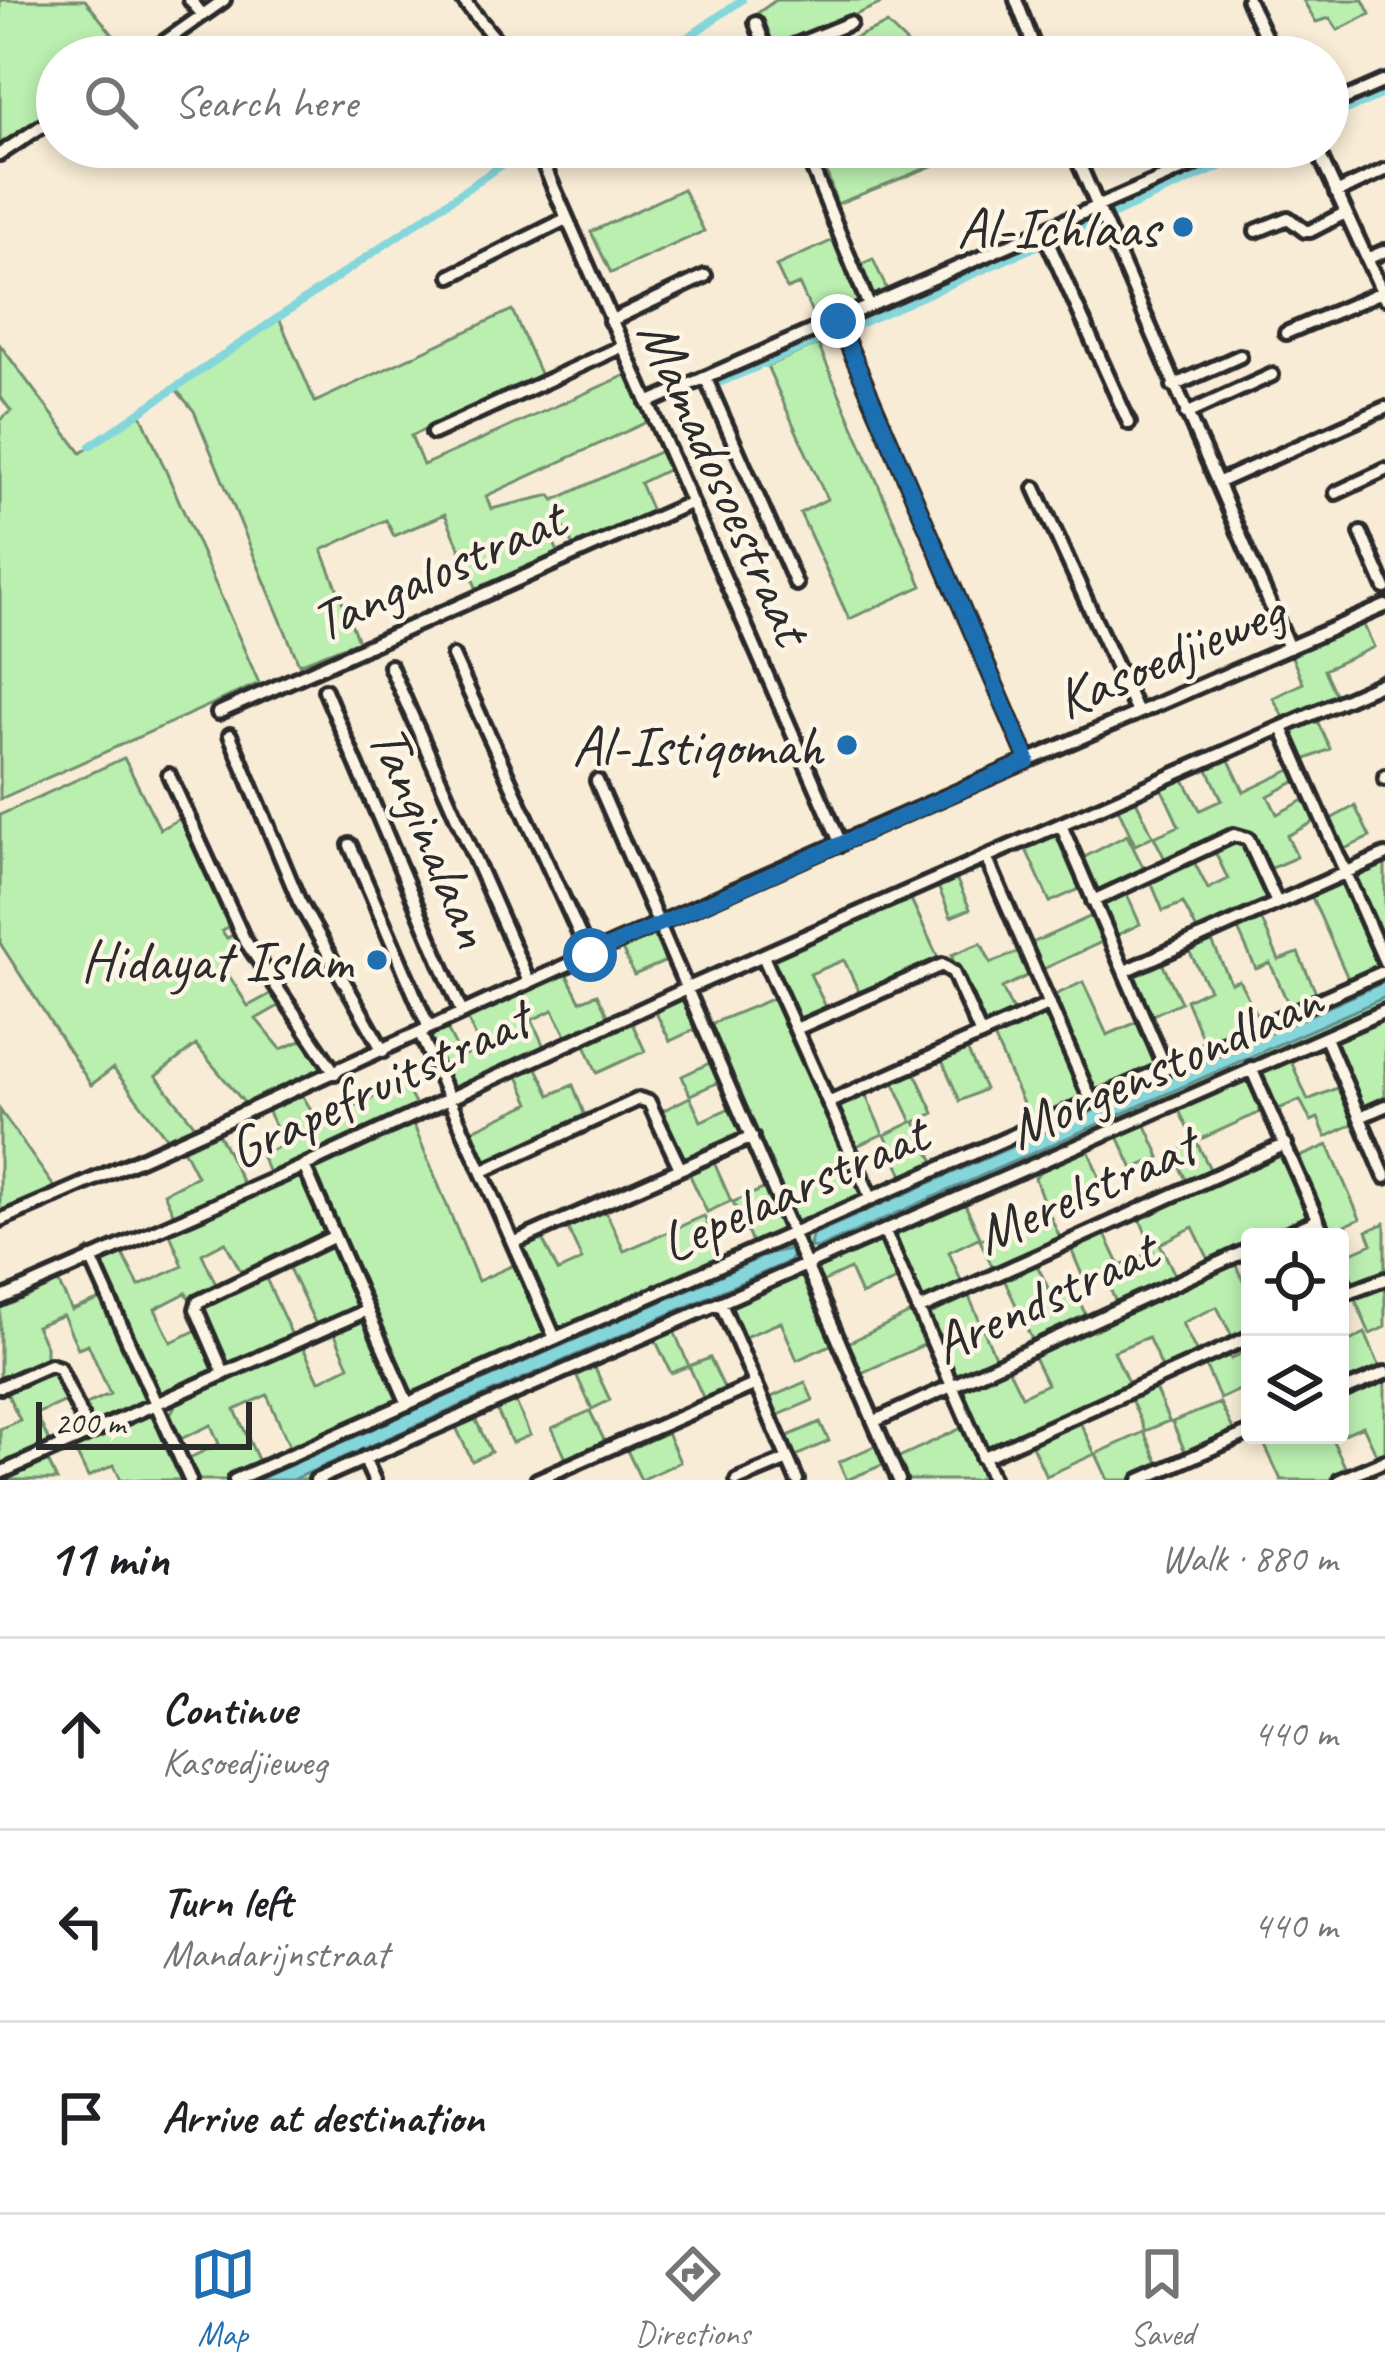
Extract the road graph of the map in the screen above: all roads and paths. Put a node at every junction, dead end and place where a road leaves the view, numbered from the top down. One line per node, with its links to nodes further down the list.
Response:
1 (190, 0): 6 (street)
2 (224, 0): 6 (street)
3 (463, 0): 10 (street)
4 (1016, 0): 13 (street)
5 (1248, 0): 14 (street)
6 (203, 15): 9 (street)
7 (850, 22): 12 (street)
8 (756, 23): 11 (street)
9 (173, 36)
10 (493, 36)
11 (761, 36)
12 (818, 36)
13 (1031, 36)
14 (1265, 36)
15 (1385, 81): 16 (street)
16 (1349, 97)
17 (36, 130): 18 (street)
18 (0, 154)
19 (545, 168): 28 (street, Mamadosoestraat)
20 (813, 168): 36 (street)
21 (1080, 168): 26 (street)
22 (1185, 168): 26 (street)
23 (1325, 168): 25 (street)
24 (1385, 170): 25 (street)
25 (1336, 194): 27 (street)
26 (1095, 206): 30 (street); 44 (street)
27 (1345, 213): 29 (street); 32 (street)
28 (564, 220): 33 (street); 37 (street, Mamadosoestraat)
29 (1256, 231)
30 (1047, 238): 36 (street); 48 (street)
31 (1385, 251): 32 (street)
32 (1367, 260): 35 (street)
33 (451, 276)
34 (704, 276): 37 (street)
35 (1384, 295): 39 (street)
36 (869, 306): 38 (street)
37 (610, 321): 40 (street, Mamadosoestraat)
38 (838, 321): 43 (street); 68 (street)
39 (1286, 333)
40 (621, 347): 45 (street, Mamadosoestraat); 49 (street)
41 (1240, 356): 44 (street)
42 (1272, 375): 47 (street)
43 (706, 379): 45 (street); 56 (street)
44 (1173, 386): 47 (street)
45 (647, 403): 54 (street, Mamadosoestraat)
46 (1385, 408): 51 (street)
47 (1186, 414): 51 (street)
48 (1129, 423)
49 (433, 433)
50 (1385, 470): 53 (street)
51 (1217, 483): 59 (street)
52 (1035, 488): 64 (street)
53 (1336, 493)
54 (690, 503): 65 (street, Tangalostraat); 72 (street, Mamadosoestraat)
55 (1361, 533): 57 (street)
56 (796, 584)
57 (1385, 588)
58 (1385, 606): 59 (street, Kasoedjieweg)
59 (1288, 648): 64 (street, Kasoedjieweg)
60 (452, 656): 80 (street)
61 (390, 666): 85 (street)
62 (1385, 682): 66 (street, Grapefruitstraat)
63 (325, 690): 89 (street, Tanginalaan)
64 (1137, 712): 68 (street, Kasoedjieweg)
65 (218, 713)
66 (1282, 728): 71 (street, Grapefruitstraat); 76 (street)
67 (230, 736): 94 (street)
68 (1028, 761): 72 (street, Kasoedjieweg)
69 (169, 775): 97 (street)
70 (597, 782): 79 (street)
71 (1061, 825): 75 (street, Grapefruitstraat); 77 (street)
72 (841, 844): 79 (street, Kasoedjieweg)
73 (350, 845): 91 (street)
74 (1385, 855): 76 (street)
75 (986, 857): 81 (street, Grapefruitstraat); 87 (street)
76 (1345, 874): 78 (street); 82 (street)
77 (1094, 901): 78 (street); 83 (street)
78 (1277, 904): 83 (street)
79 (661, 923): 80 (street, Kasoedjieweg); 86 (street)
80 (590, 955): 85 (street, Kasoedjieweg)
81 (763, 956): 86 (street, Grapefruitstraat); 90 (street)
82 (1385, 962)
83 (1125, 971): 96 (street)
84 (1385, 971): 96 (street, Lepelaarstraat)
85 (529, 982): 89 (street, Kasoedjieweg)
86 (688, 988): 98 (street, Grapefruitstraat); 103 (street)
87 (1050, 1004): 92 (street); 99 (street)
88 (1385, 1011): 93 (street, Morgenstondlaan)
89 (462, 1013): 91 (street, Kasoedjieweg)
90 (796, 1029): 92 (street); 100 (street)
91 (424, 1030): 94 (street, Kasoedjieweg); 98 (street)
92 (982, 1035): 100 (street)
93 (1326, 1038): 95 (street, Morgenstondlaan); 102 (street)
94 (382, 1051): 97 (street, Kasoedjieweg)
95 (1251, 1068): 104 (street); 114 (street, Morgenstondlaan)
96 (1166, 1069): 99 (street, Lepelaarstraat)
97 (335, 1073): 110 (street, Kasoedjieweg)
98 (449, 1096): 105 (street, Grapefruitstraat); 107 (street)
99 (1091, 1100): 109 (street, Lepelaarstraat)
100 (830, 1102): 109 (street)
101 (1385, 1106): 102 (street)
102 (1360, 1117): 108 (street)
103 (752, 1137): 106 (street); 115 (street)
104 (1286, 1144): 111 (street); 125 (street, Merelstraat)
105 (304, 1166): 116 (street); 119 (street, Grapefruitstraat)
106 (680, 1168): 107 (street); 117 (street)
107 (483, 1171): 117 (street)
108 (1385, 1177)
109 (871, 1198): 115 (street, Lepelaarstraat)
110 (0, 1220)
111 (1318, 1220): 112 (street); 113 (street)
112 (1300, 1228)
113 (1321, 1228)
114 (884, 1232): 120 (street, Morgenstondlaan); 125 (street)
115 (795, 1233): 120 (street); 127 (street, Lepelaarstraat)
116 (333, 1237): 126 (street); 130 (street)
117 (513, 1243): 127 (street)
118 (1241, 1254): 132 (street, Arendstraat)
119 (92, 1258): 123 (street, Grapefruitstraat); 135 (street)
120 (807, 1263): 124 (street, Morgenstondlaan); 137 (street)
121 (1385, 1279): 122 (street)
122 (1349, 1292)
123 (0, 1299)
124 (722, 1304): 131 (street); 141 (street, Morgenstondlaan)
125 (918, 1310): 132 (street)
126 (365, 1312): 130 (street); 136 (street)
127 (555, 1338): 136 (street, Lepelaarstraat)
128 (1241, 1341): 140 (street)
129 (1385, 1373): 134 (street)
130 (224, 1374): 135 (street)
131 (756, 1384): 142 (street); 149 (street)
132 (949, 1385): 137 (street, Arendstraat); 140 (street)
133 (0, 1387): 138 (street)
134 (1349, 1389)
135 (156, 1404): 138 (street); 145 (street)
136 (407, 1404): 146 (street, Lepelaarstraat)
137 (875, 1421): 152 (street)
138 (89, 1433): 144 (street)
139 (1241, 1436): 154 (street)
140 (982, 1458): 153 (street)
141 (364, 1459): 147 (street, Morgenstondlaan); 148 (street)
142 (788, 1459): 150 (street); 151 (street)
143 (1385, 1461): 155 (street)
144 (0, 1473)
145 (190, 1480)
146 (235, 1480)
147 (316, 1480)
148 (374, 1480)
149 (537, 1480)
150 (737, 1480)
151 (797, 1480)
152 (899, 1480)
153 (993, 1480)
154 (1140, 1480)
155 (1340, 1480)

